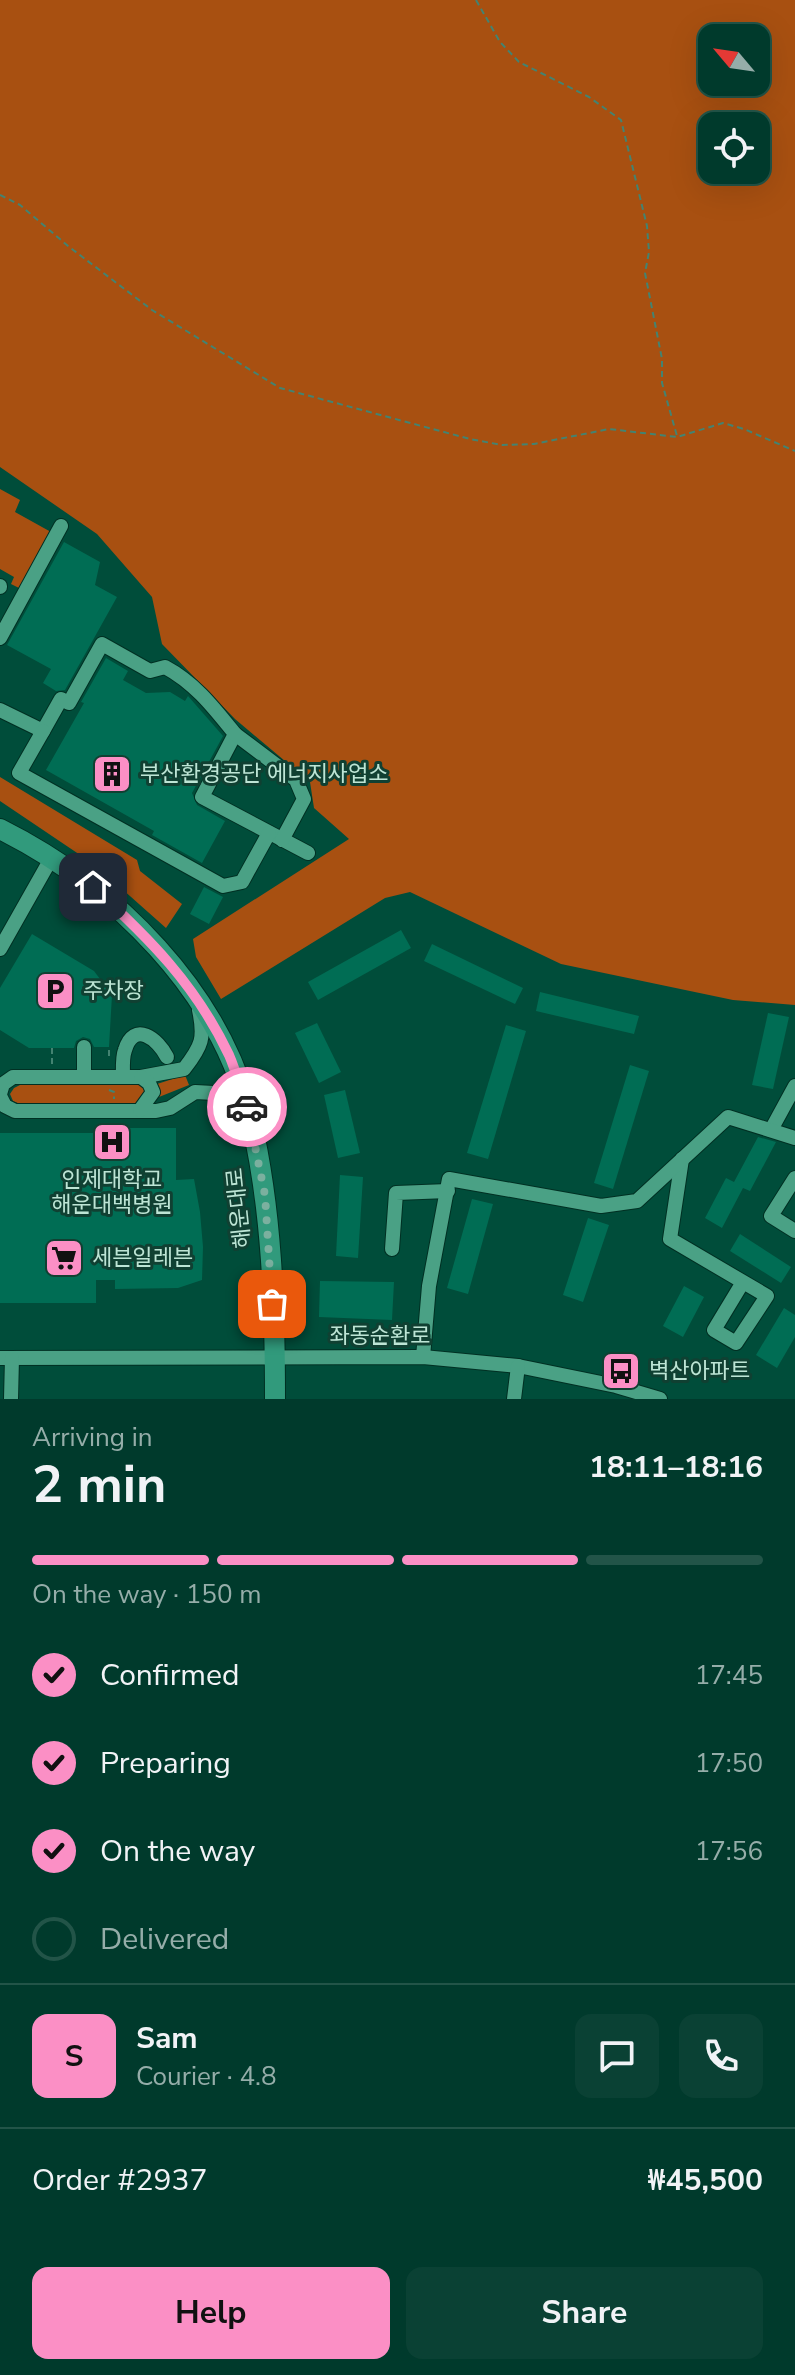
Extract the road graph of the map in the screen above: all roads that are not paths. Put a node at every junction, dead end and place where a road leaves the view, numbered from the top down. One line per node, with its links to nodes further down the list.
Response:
1 (61, 526): 2 (street)
2 (0, 638)
3 (0, 708): 4 (street)
4 (43, 731): 5 (street); 7 (street)
5 (235, 734): 7 (street); 7 (street)
6 (0, 829): 9 (main road, 해운대로)
7 (275, 836): 8 (street)
8 (308, 853)
9 (52, 857): 10 (street); 11 (main road, 해운대로)
10 (0, 949)
11 (197, 998): 17 (street); 21 (main road, 해운대로)
12 (84, 1047): 15 (street)
13 (167, 1057): 16 (street)
14 (7, 1077): 15 (street); 19 (street)
15 (84, 1077): 16 (street)
16 (123, 1077): 17 (street)
17 (141, 1077): 20 (street)
18 (795, 1086): 22 (street)
19 (0, 1095): 20 (street)
20 (140, 1110): 21 (street)
21 (251, 1117): 32 (main road, 해운대로)
22 (771, 1130): 23 (street); 24 (street)
23 (795, 1138)
24 (682, 1159): 26 (street); 29 (street)
25 (795, 1178): 27 (street)
26 (448, 1191): 28 (street); 30 (street)
27 (795, 1231)
28 (392, 1249)
29 (743, 1282)
30 (423, 1357): 32 (street, 좌동순환로); 33 (street, 좌동순환로)
31 (6, 1358): 32 (street, 좌동순환로); 34 (street)
32 (275, 1359): 35 (main road, 해운대로)
33 (518, 1366): 36 (street); 37 (street, 좌동순환로)
34 (11, 1399)
35 (275, 1399)
36 (514, 1399)
37 (660, 1399)

